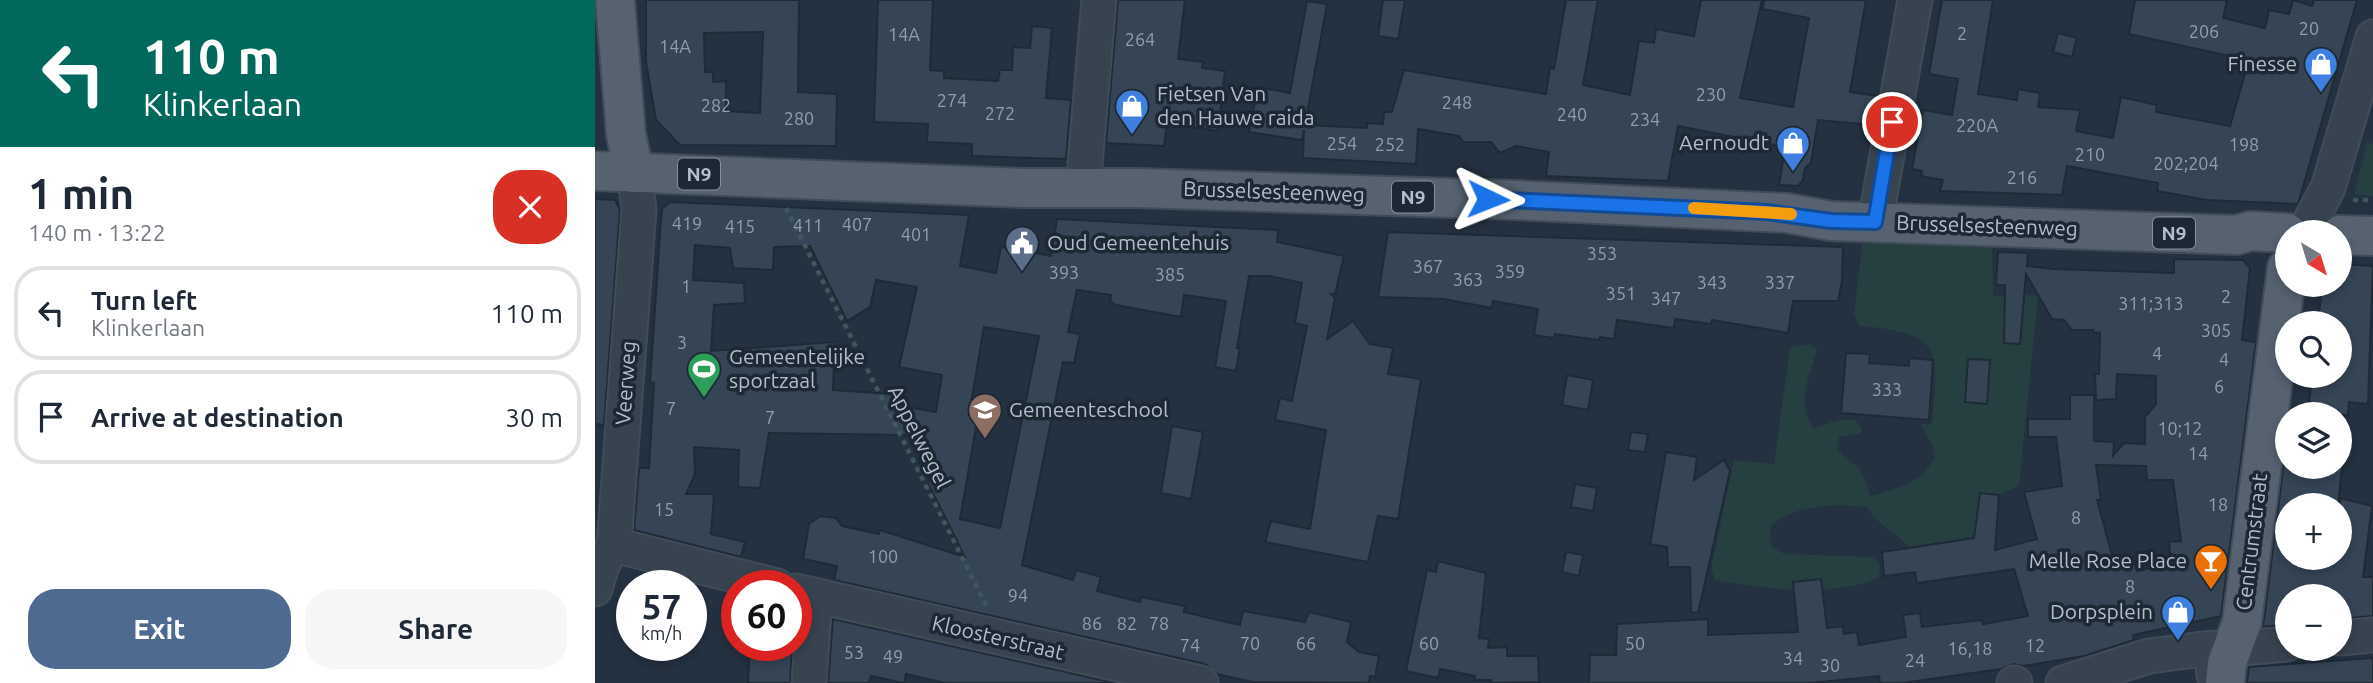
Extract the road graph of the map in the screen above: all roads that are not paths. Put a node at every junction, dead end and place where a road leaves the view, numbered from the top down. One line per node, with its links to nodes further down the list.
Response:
1 (615, 0): 6 (main road)
2 (1099, 0): 7 (street)
3 (1915, 0): 9 (street)
4 (2373, 37): 8 (street)
5 (595, 171): 6 (main road, Brusselsesteenweg / N9)
6 (634, 173): 7 (main road, Brusselsesteenweg / N9); 12 (street, Veerweg)
7 (1083, 188): 9 (main road, Brusselsesteenweg / N9)
8 (2341, 220)
9 (1875, 222): 10 (main road, Brusselsesteenweg / N9)
10 (2275, 232)
11 (2283, 298): 20 (main road, Centrumstraat)
12 (614, 545): 13 (street); 14 (street, Veerweg)
13 (721, 572)
14 (595, 589)
15 (812, 595): 22 (street, Kloosterstraat)
16 (2373, 635): 17 (street)
17 (2352, 637)
18 (2275, 649): 20 (street)
19 (808, 661): 21 (street)
20 (2224, 669): 23 (street)
21 (809, 683)
22 (1201, 683)
23 (2063, 683)

